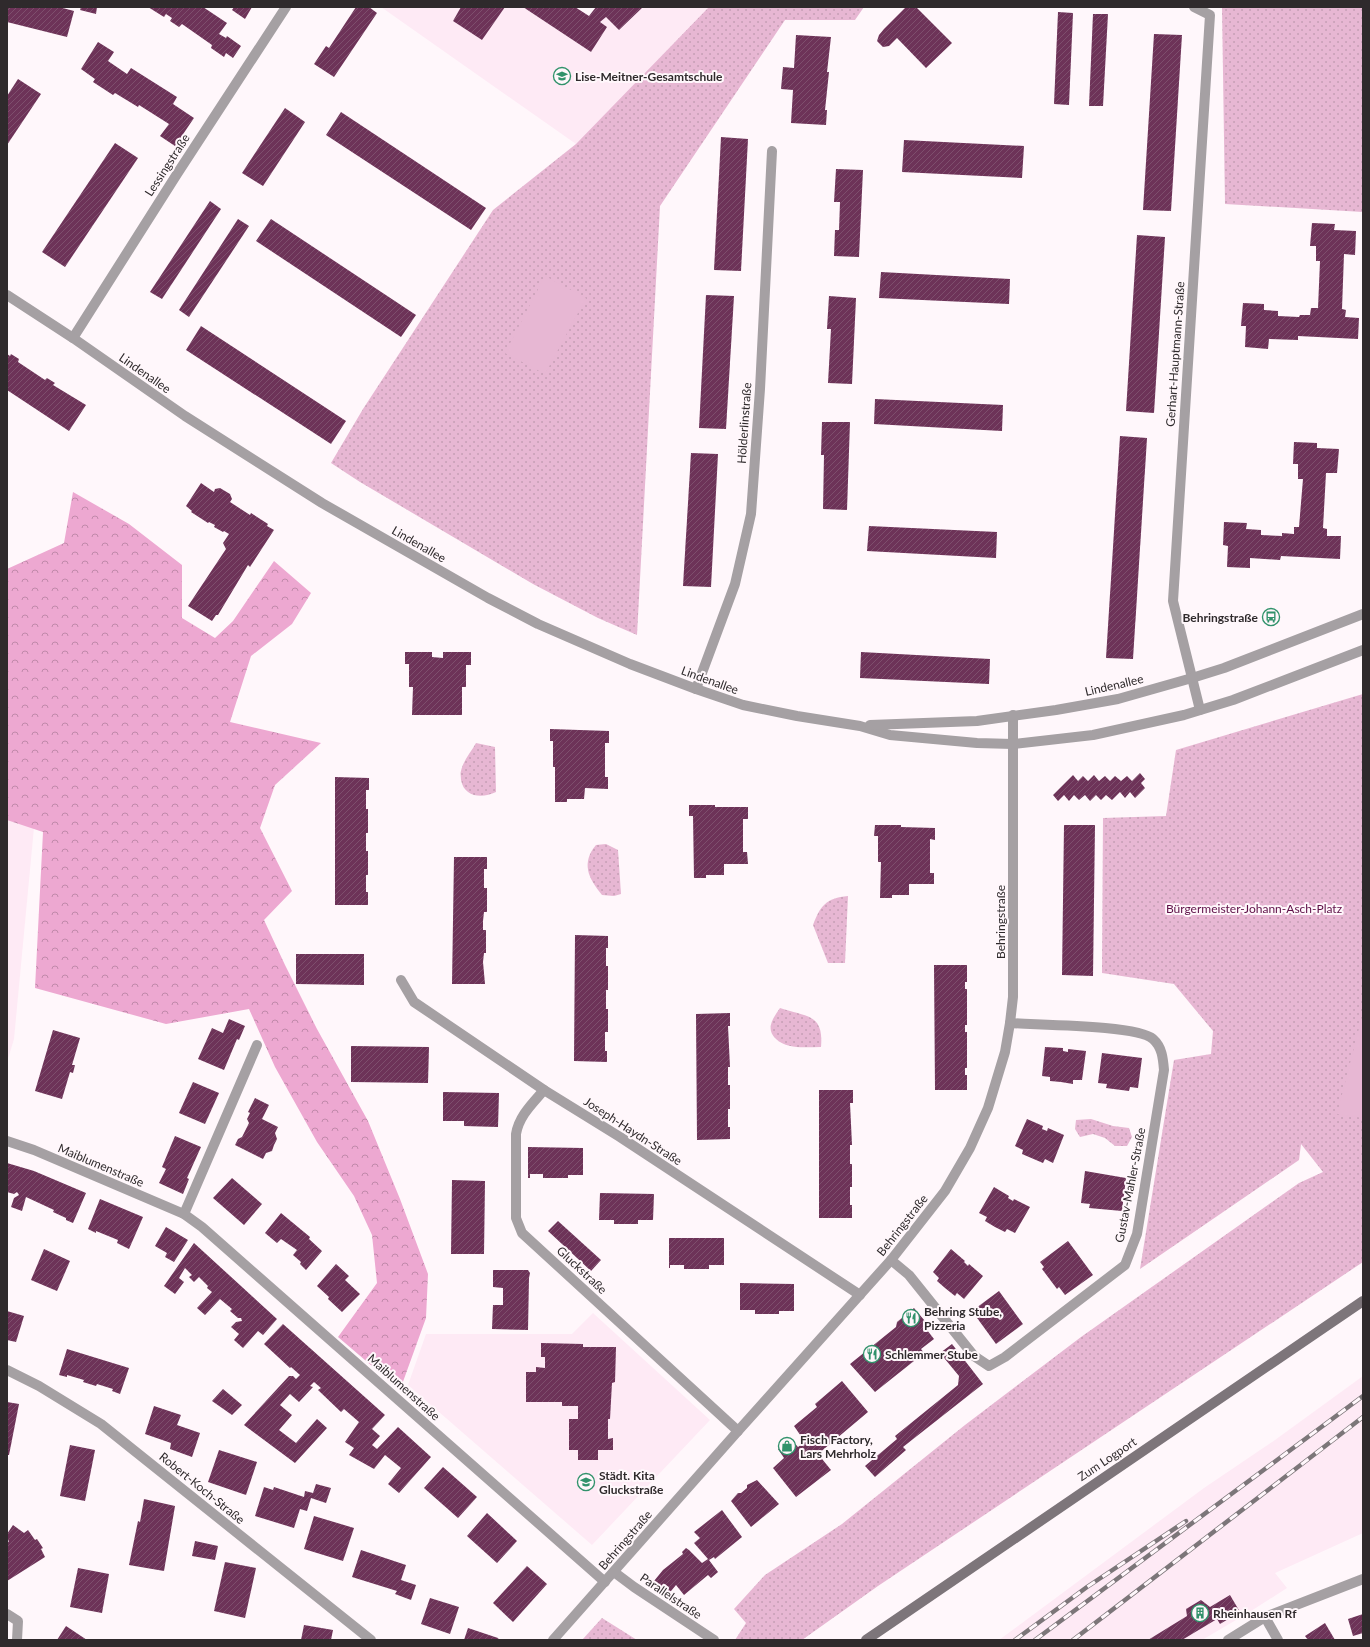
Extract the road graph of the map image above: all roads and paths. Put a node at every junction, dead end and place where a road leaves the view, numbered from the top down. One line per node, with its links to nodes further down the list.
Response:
1 (286, 7): 5 (street, Lessingstraße)
2 (1194, 7): 8 (street, Gerhart-Hauptmann-Straße)
3 (772, 151): 9 (street, Hölderlinstraße)
4 (7, 295): 5 (street, Lindenallee)
5 (73, 338): 9 (street, Lindenallee)
6 (1363, 614): 8 (street, Lindenallee)
7 (1363, 650): 10 (street, Lindenallee)
8 (1192, 678): 10 (street, Gerhart-Hauptmann-Straße); 11 (street, Lindenallee)
9 (696, 689): 12 (street, Lindenallee)
10 (1200, 710): 13 (street, Lindenallee)
11 (1013, 715): 12 (street, Lindenallee); 13 (street, Behringstraße)
12 (860, 726): 13 (street, Lindenallee)
13 (1013, 744): 15 (street, Behringstraße)
14 (401, 980): 17 (street, Joseph-Haydn-Straße)
15 (1010, 1022): 20 (street, Behringstraße); 20 (street, Gustav-Mahler-Straße)
16 (257, 1045): 19 (street)
17 (544, 1090): 21 (street, Joseph-Haydn-Straße); 24 (street, Gluckstraße)
18 (7, 1141): 19 (street, Maiblumenstraße)
19 (184, 1214): 27 (street, Maiblumenstraße)
20 (891, 1260): 21 (street, Behringstraße)
21 (860, 1295): 24 (street, Behringstraße)
22 (1363, 1301): 34 (main road, Zum Logport)
23 (7, 1370): 31 (street, Robert-Koch-Straße)
24 (738, 1431): 25 (street, Behringstraße)
25 (614, 1572): 27 (street, Behringstraße); 33 (street, Parallelstraße)
26 (1363, 1579): 29 (street)
27 (605, 1582): 32 (street, Behringstraße)
28 (7, 1614): 30 (street)
29 (1265, 1617): 35 (street); 36 (street)
30 (17, 1640)
31 (371, 1640)
32 (553, 1640)
33 (714, 1640)
34 (866, 1640)
35 (1228, 1640)
36 (1278, 1640)

